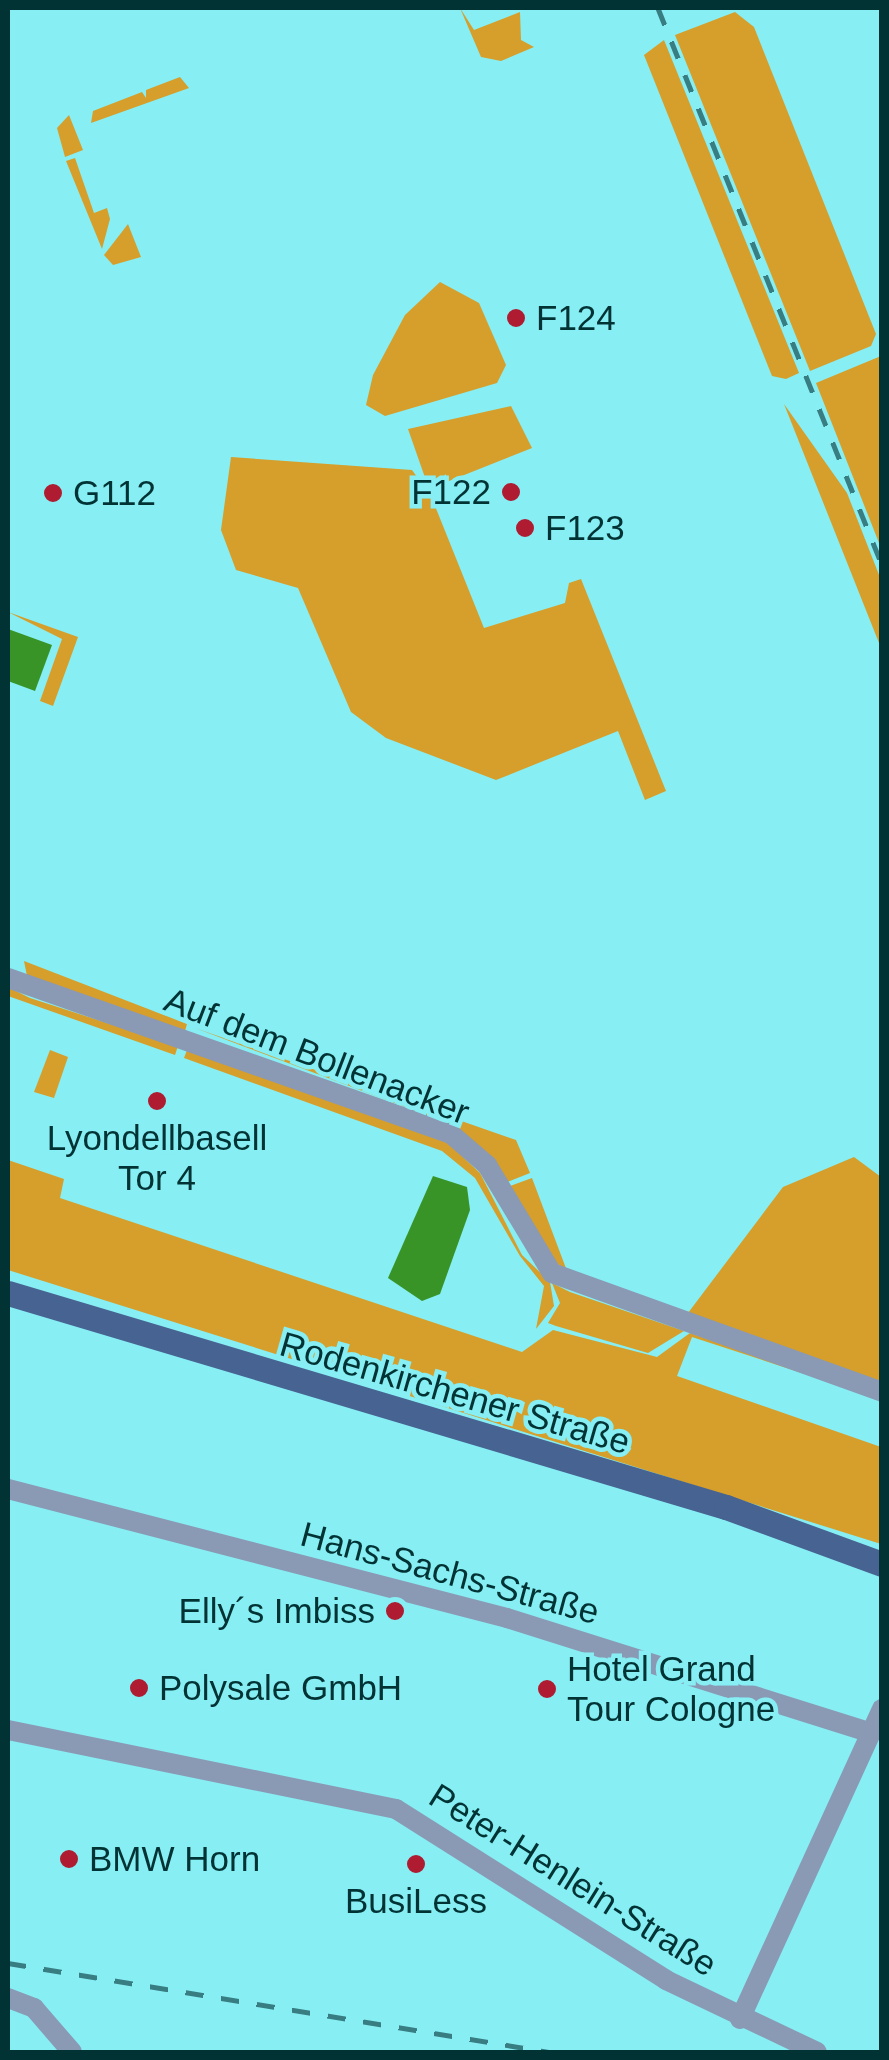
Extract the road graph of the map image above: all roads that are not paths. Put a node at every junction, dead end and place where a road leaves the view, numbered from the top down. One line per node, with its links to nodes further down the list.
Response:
1 (8, 978): 3 (street, Auf dem Bollenacker)
2 (8, 1293): 5 (main road, Rodenkirchener Straße)
3 (882, 1392)
4 (8, 1489): 8 (street, Hans-Sachs-Straße)
5 (882, 1564)
6 (882, 1709): 8 (street)
7 (8, 1730): 10 (street, Peter-Henlein-Straße)
8 (870, 1733): 10 (street)
9 (8, 1998): 11 (street)
10 (740, 2019): 12 (street, Peter-Henlein-Straße)
11 (72, 2052)
12 (818, 2052)

